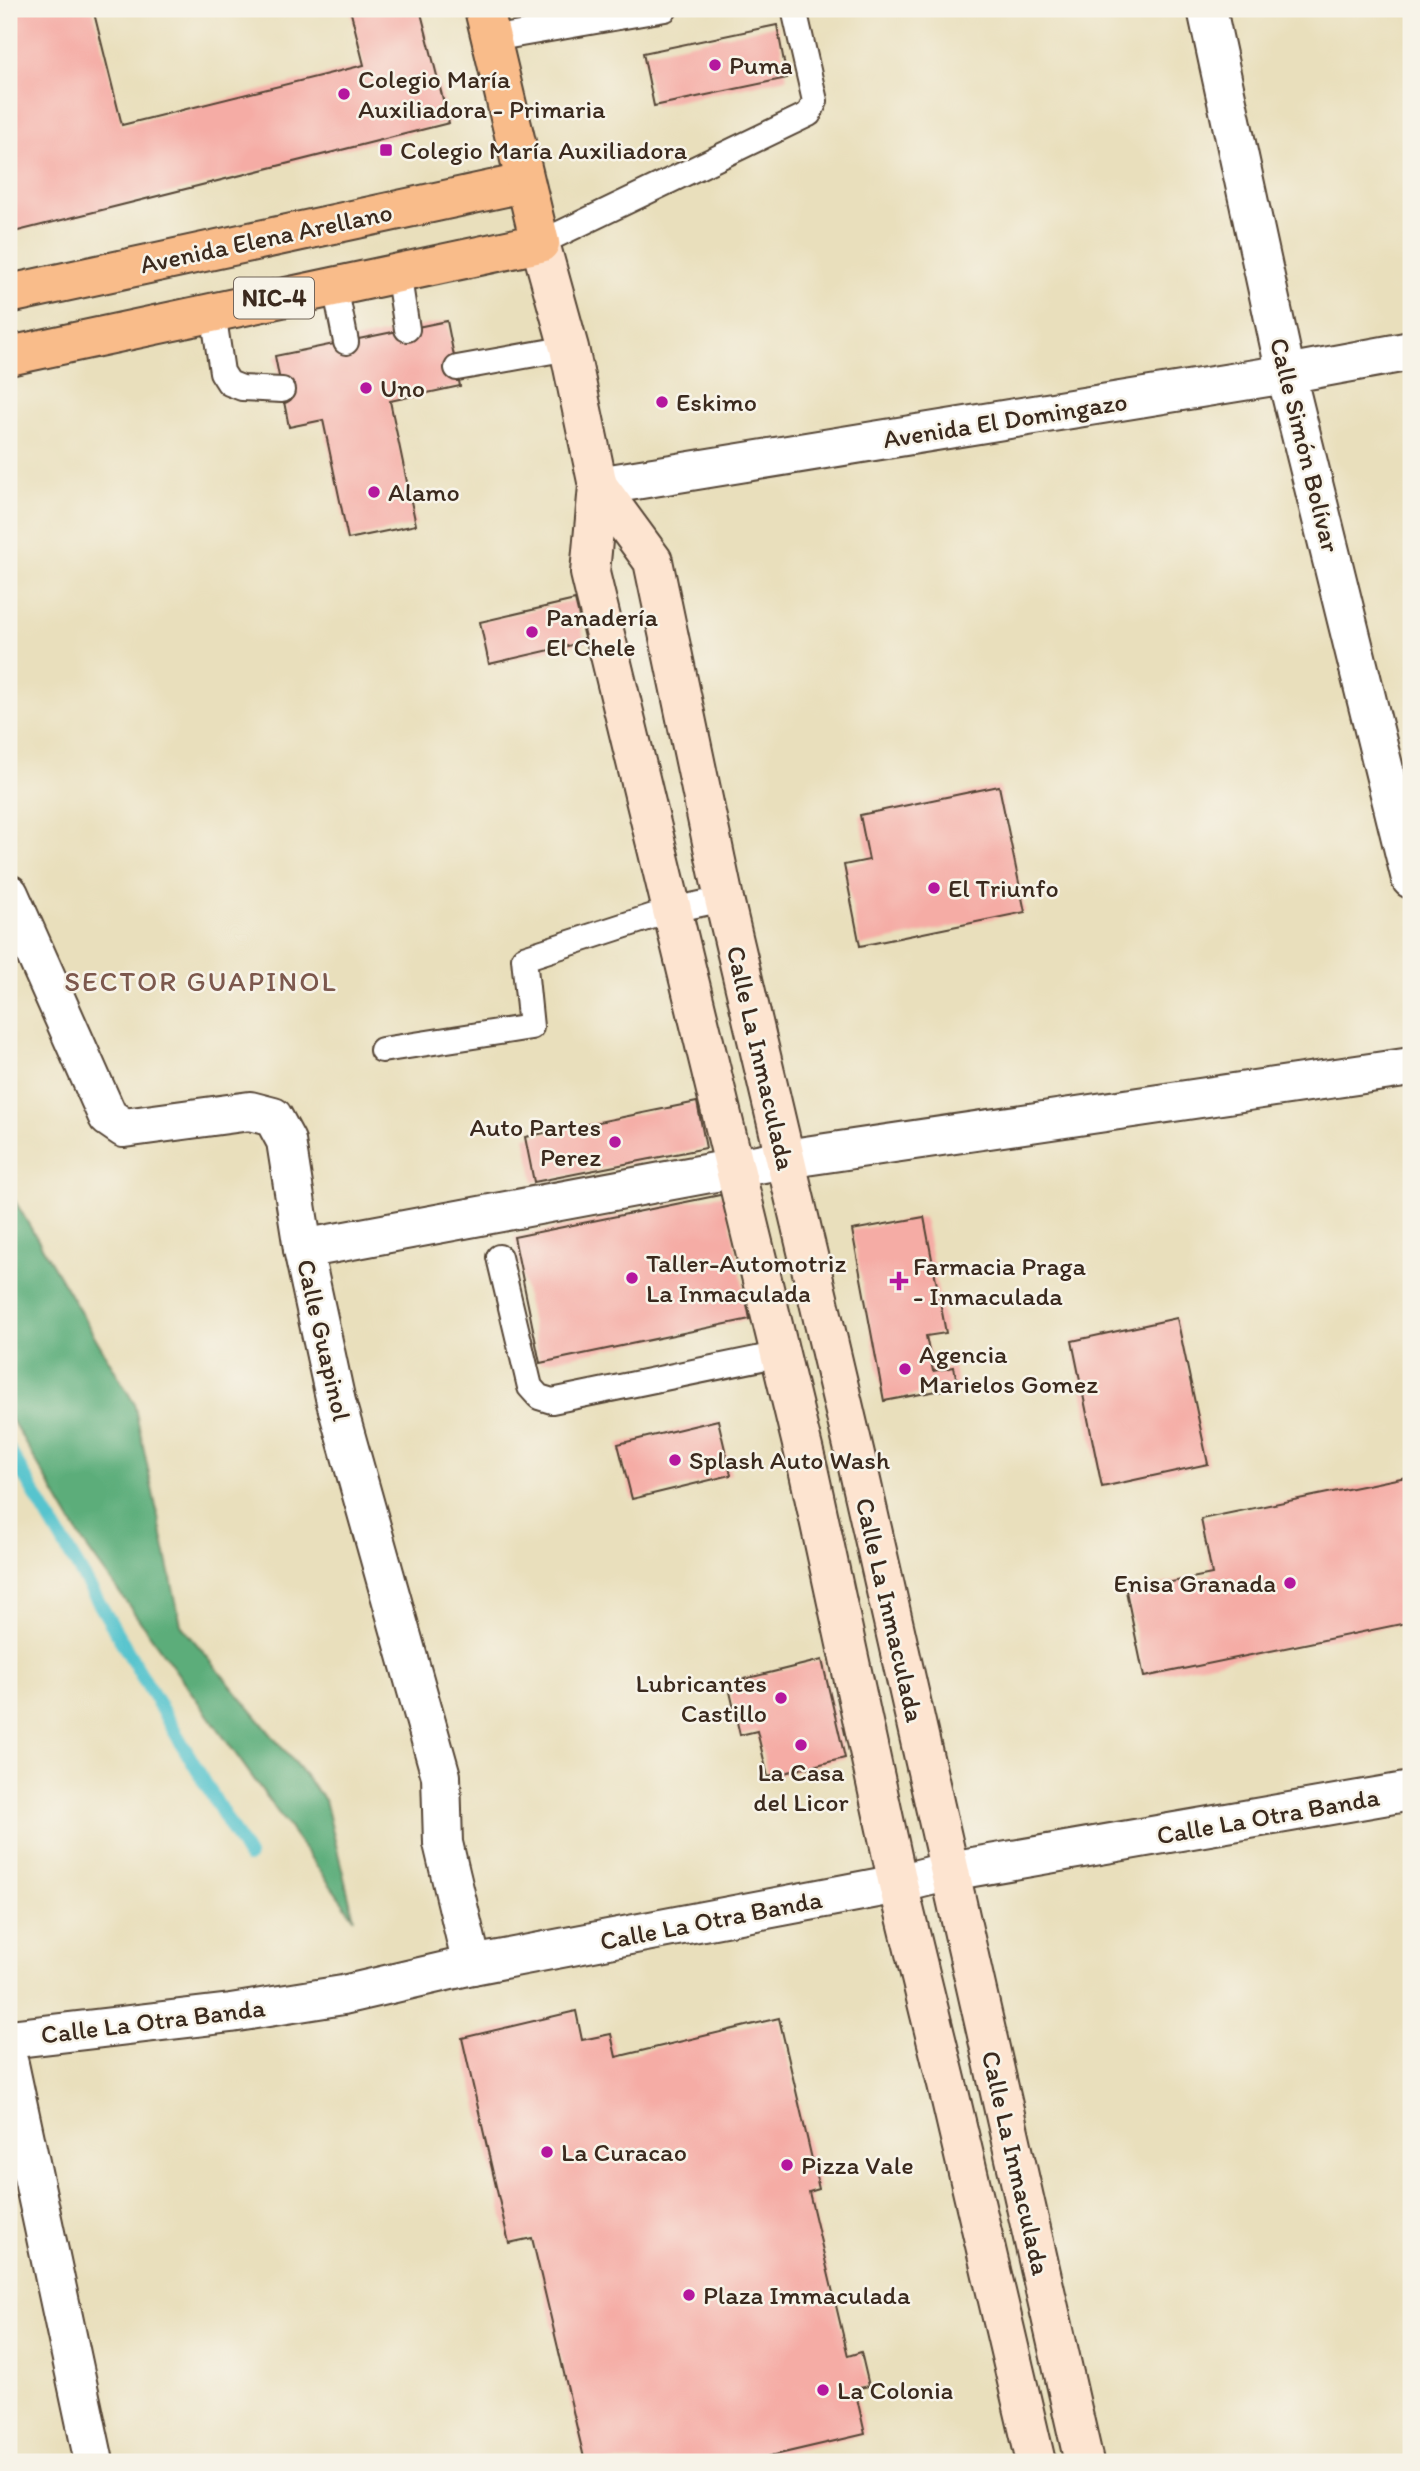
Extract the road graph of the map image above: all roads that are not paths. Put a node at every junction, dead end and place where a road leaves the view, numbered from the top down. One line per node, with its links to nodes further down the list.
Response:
1 (665, 9): 4 (lane)
2 (794, 9): 6 (lane)
3 (1207, 9): 17 (street, Calle Simón Bolívar)
4 (487, 24): 5 (highway)
5 (524, 183): 6 (highway); 9 (highway, Avenida Elena Arellano / NIC-4)
6 (540, 243): 7 (highway, NIC-4); 13 (main road, Calle La Inmaculada)
7 (398, 272): 8 (highway, NIC-4); 11 (lane)
8 (335, 286): 10 (highway, NIC-4); 12 (lane)
9 (9, 294)
10 (213, 312): 15 (highway, NIC-4); 18 (lane)
11 (407, 329)
12 (346, 342)
13 (569, 348): 16 (lane); 19 (main road, Calle La Inmaculada)
14 (1411, 351): 17 (street, Avenida El Domingazo)
15 (9, 356)
16 (457, 368)
17 (1286, 374): 19 (street, Avenida El Domingazo); 20 (street, Calle Simón Bolívar)
18 (282, 390)
19 (598, 486): 22 (main road, Calle La Inmaculada); 23 (main road, Calle La Inmaculada)
20 (1411, 879)
21 (9, 894): 28 (street, Calle Guapinol)
22 (724, 899): 23 (lane); 26 (main road, Calle La Inmaculada)
23 (672, 910): 24 (lane); 27 (main road, Calle La Inmaculada)
24 (382, 1050)
25 (1411, 1067): 26 (street)
26 (785, 1159): 27 (street); 31 (main road, Calle La Inmaculada)
27 (736, 1168): 28 (street); 30 (main road, Calle La Inmaculada)
28 (303, 1249): 36 (street, Calle Guapinol)
29 (499, 1258): 30 (lane)
30 (780, 1354): 32 (main road, Calle La Inmaculada)
31 (857, 1464): 32 (main road); 34 (main road, Calle La Inmaculada)
32 (809, 1473): 35 (main road, Calle La Inmaculada)
33 (1411, 1791): 34 (street, Calle La Otra Banda)
34 (950, 1871): 35 (street, Calle La Otra Banda); 39 (main road, Calle La Inmaculada)
35 (898, 1884): 36 (street, Calle La Otra Banda); 40 (main road, Calle La Inmaculada)
36 (472, 1965): 37 (street, Calle La Otra Banda)
37 (9, 2039)
38 (9, 2064): 41 (street)
39 (1064, 2375): 40 (main road); 43 (main road, Calle La Inmaculada)
40 (1018, 2386): 42 (main road, Calle La Inmaculada)
41 (94, 2462)
42 (1036, 2462)
43 (1084, 2462)

